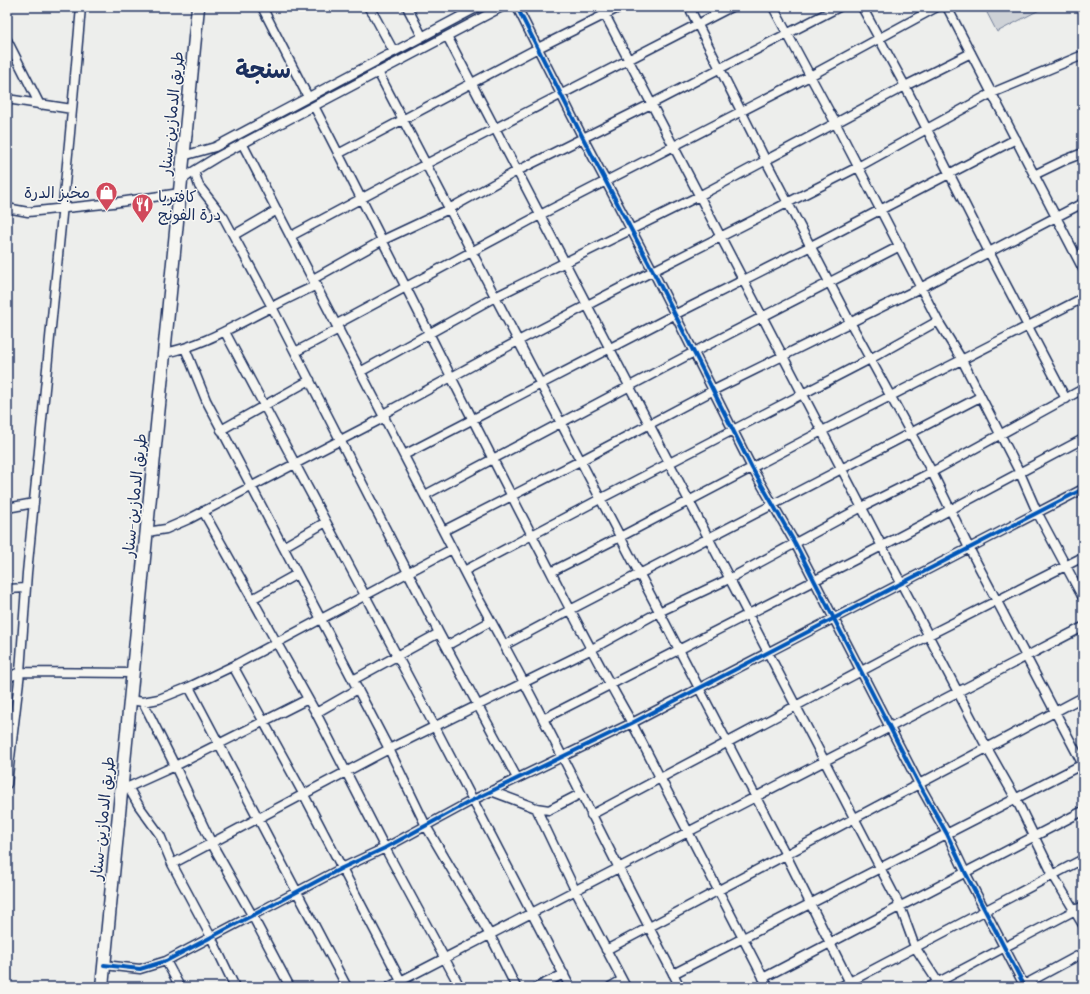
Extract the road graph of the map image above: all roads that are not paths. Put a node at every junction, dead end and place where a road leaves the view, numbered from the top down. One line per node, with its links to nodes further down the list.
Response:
1 (81, 7): 43 (street)
2 (198, 7): 55 (highway, طريق الدمازين-سنار)
3 (262, 7): 38 (street)
4 (368, 7): 27 (street)
5 (407, 7): 22 (street)
6 (478, 7): 18 (street)
7 (502, 7): 23 (street)
8 (517, 7): 26 (street)
9 (601, 7): 19 (street)
10 (620, 7): 19 (street)
11 (689, 7): 20 (street)
12 (731, 7): 20 (street)
13 (773, 7): 21 (street)
14 (839, 7): 21 (street)
15 (862, 7): 24 (street)
16 (937, 7): 24 (street)
17 (947, 7): 28 (street)
18 (468, 9): 22 (street)
19 (605, 15): 26 (street); 30 (street)
20 (698, 25): 30 (street); 31 (street)
21 (788, 34): 31 (street); 33 (street)
22 (422, 36): 27 (street)
23 (447, 36): 32 (street); 34 (street)
24 (879, 39): 33 (street); 35 (street)
25 (7, 40): 41 (street)
26 (538, 48): 34 (street); 37 (street)
27 (394, 52): 38 (street)
28 (971, 53): 35 (street); 36 (street)
29 (1083, 56): 36 (street)
30 (628, 60): 37 (street); 40 (street)
31 (720, 68): 40 (street); 44 (street)
32 (378, 72): 42 (street); 45 (street)
33 (810, 76): 44 (street); 46 (street)
34 (472, 84): 45 (street); 47 (street)
35 (905, 86): 46 (street); 48 (street)
36 (992, 93): 48 (street); 50 (street)
37 (561, 94): 47 (street); 49 (street)
38 (308, 97): 55 (street)
39 (7, 99): 41 (street)
40 (651, 104): 49 (street); 52 (street)
41 (40, 105): 43 (street)
42 (314, 106): 51 (street); 54 (street)
43 (72, 109): 69 (street)
44 (742, 111): 52 (street); 56 (street)
45 (402, 119): 54 (street); 57 (street)
46 (836, 124): 56 (street); 58 (street)
47 (495, 128): 57 (street); 60 (street)
48 (926, 129): 58 (street); 61 (street)
49 (583, 138): 60 (street); 63 (street)
50 (1016, 139): 61 (street); 62 (street)
51 (242, 143): 59 (street); 73 (street)
52 (673, 147): 63 (street); 65 (street)
53 (1083, 153): 62 (street)
54 (338, 154): 66 (street)
55 (183, 156): 64 (highway, طريق الدمازين-سنار)
56 (766, 161): 65 (street); 67 (street)
57 (426, 164): 66 (street); 71 (street)
58 (858, 167): 67 (street); 72 (street)
59 (194, 171): 64 (street); 77 (street)
60 (517, 171): 71 (street); 74 (street)
61 (949, 174): 72 (street); 84 (street)
62 (1034, 175): 75 (street)
63 (606, 182): 74 (street); 76 (street)
64 (180, 187): 69 (street); 111 (highway, طريق الدمازين-سنار)
65 (699, 196): 76 (street); 79 (street)
66 (362, 199): 78 (street); 80 (street)
67 (788, 202): 79 (street); 81 (street)
68 (1083, 203): 75 (street)
69 (63, 207): 70 (street); 153 (street)
70 (7, 208)
71 (450, 209): 80 (street); 83 (street)
72 (881, 209): 81 (street); 82 (street)
73 (277, 210): 77 (street); 78 (street)
74 (540, 215): 83 (street); 86 (street)
75 (1056, 216): 84 (street); 85 (street)
76 (631, 229): 86 (street); 88 (street)
77 (234, 236): 97 (street)
78 (291, 236): 90 (street)
79 (720, 236): 88 (street); 89 (street)
80 (383, 240): 90 (street); 92 (street)
81 (811, 246): 89 (street); 91 (street)
82 (900, 246): 91 (street); 93 (street)
83 (472, 252): 92 (street); 94 (street)
84 (989, 252): 93 (street); 103 (street)
85 (1079, 252): 87 (street)
86 (565, 263): 94 (street); 96 (street)
87 (1083, 269)
88 (653, 270): 96 (street); 98 (street)
89 (743, 280): 98 (street); 99 (street)
90 (315, 282): 97 (street); 102 (street)
91 (830, 283): 99 (street); 101 (street)
92 (406, 287): 102 (street); 105 (street)
93 (922, 287): 100 (street); 101 (street)
94 (495, 297): 105 (street); 106 (street)
95 (1083, 298): 103 (street)
96 (587, 305): 106 (street); 108 (street)
97 (272, 307): 104 (street); 109 (street)
98 (674, 315): 108 (street); 110 (street)
99 (762, 317): 110 (street); 112 (street)
100 (938, 321): 113 (street); 114 (street)
101 (850, 322): 112 (street); 113 (street)
102 (338, 327): 109 (street); 115 (street)
103 (1028, 327): 114 (street); 125 (street)
104 (225, 332): 107 (street); 126 (street)
105 (429, 333): 115 (street); 116 (street)
106 (518, 341): 116 (street); 118 (street)
107 (185, 348): 111 (street); 131 (street)
108 (610, 349): 118 (street); 119 (street)
109 (295, 352): 117 (street)
110 (694, 352): 119 (street); 121 (street)
111 (164, 353): 162 (highway, طريق الدمازين-سنار)
112 (783, 357): 121 (street); 122 (street)
113 (870, 359): 122 (street); 123 (street)
114 (962, 360): 123 (street); 124 (street)
115 (360, 372): 127 (street)
116 (451, 377): 127 (street); 128 (street)
117 (310, 380): 126 (street); 137 (street)
118 (540, 384): 128 (street); 129 (street)
119 (630, 387): 129 (street); 130 (street)
120 (1083, 389): 125 (street)
121 (714, 390): 130 (street); 132 (street)
122 (803, 394): 132 (street); 133 (street)
123 (891, 396): 133 (street); 134 (street)
124 (980, 397): 134 (street); 135 (street)
125 (1066, 398): 135 (street)
126 (265, 405): 131 (street); 142 (street)
127 (384, 415): 137 (street); 138 (street)
128 (472, 419): 138 (street); 139 (street)
129 (560, 423): 139 (street); 140 (street)
130 (649, 425): 140 (street); 141 (street)
131 (221, 430): 147 (street)
132 (733, 430): 141 (street); 143 (street)
133 (822, 431): 143 (street); 144 (street)
134 (911, 434): 144 (street); 145 (street)
135 (1000, 435): 145 (street); 146 (street)
136 (1083, 439): 146 (street)
137 (340, 440): 142 (street); 173 (street)
138 (404, 455): 149 (street)
139 (492, 460): 149 (street); 150 (street)
140 (580, 461): 150 (street); 151 (street)
141 (669, 463): 151 (street); 152 (street)
142 (295, 464): 147 (street); 160 (street)
143 (752, 468): 152 (street); 154 (street)
144 (842, 468): 154 (street); 155 (street)
145 (932, 472): 155 (street); 157 (street)
146 (1020, 473): 157 (street); 159 (street)
147 (251, 487): 158 (street); 168 (street)
148 (1083, 489): 159 (street)
149 (425, 495): 161 (street)
150 (511, 496): 161 (street); 163 (street)
151 (600, 499): 163 (street); 164 (street)
152 (689, 501): 164 (street); 165 (street)
153 (34, 502): 156 (street); 181 (street)
154 (774, 504): 165 (street); 166 (street)
155 (862, 507): 166 (street); 167 (street)
156 (7, 508)
157 (951, 509): 167 (street); 169 (street)
158 (203, 511): 162 (street); 185 (street)
159 (1037, 512): 169 (street); 172 (street)
160 (326, 522): 168 (street); 183 (street)
161 (443, 531): 170 (street)
162 (146, 532): 207 (highway, طريق الدمازين-سنار)
163 (532, 536): 174 (street); 175 (street)
164 (620, 537): 175 (street); 177 (street)
165 (709, 539): 177 (street); 178 (street)
166 (795, 543): 178 (street); 179 (street)
167 (882, 546): 179 (street); 180 (street)
168 (283, 547): 176 (street)
169 (969, 548): 180 (street); 186 (street)
170 (452, 549): 173 (street); 174 (street)
171 (1083, 557): 172 (street)
172 (1066, 566): 184 (street); 186 (street)
173 (408, 571): 183 (street); 194 (street)
174 (464, 571): 192 (street)
175 (550, 572): 187 (street)
176 (297, 574): 185 (street); 190 (street)
177 (640, 575): 187 (street); 188 (street)
178 (729, 579): 188 (street); 189 (street)
179 (814, 580): 189 (street); 191 (street)
180 (901, 582): 191 (street); 195 (street)
181 (26, 588): 182 (street); 206 (street)
182 (7, 590)
183 (365, 595): 190 (street); 202 (street)
184 (1083, 598)
185 (252, 599): 196 (street)
186 (997, 600): 195 (street); 203 (street)
187 (570, 610): 198 (street); 199 (street)
188 (659, 612): 199 (street); 200 (street)
189 (748, 615): 200 (street); 201 (street)
190 (320, 618): 196 (street); 209 (street)
191 (833, 618): 201 (street); 205 (street)
192 (491, 621): 197 (street); 198 (street)
193 (1083, 627): 203 (street)
194 (440, 633): 197 (street); 202 (street)
195 (929, 635): 205 (street); 215 (street)
196 (277, 643): 204 (street); 217 (street)
197 (446, 646): 221 (street)
198 (505, 646): 210 (street)
199 (590, 650): 210 (street); 211 (street)
200 (679, 650): 211 (street); 213 (street)
201 (768, 653): 213 (street); 220 (street)
202 (398, 656): 209 (street); 227 (street)
203 (1026, 656): 215 (street); 222 (street)
204 (233, 666): 212 (street); 225 (street)
205 (861, 670): 220 (street); 228 (street)
206 (20, 672): 207 (street); 208 (street); 233 (street)
207 (133, 673): 218 (highway, طريق الدمازين-سنار)
208 (7, 678)
209 (352, 680): 214 (street)
210 (525, 683): 221 (street); 224 (street)
211 (610, 685): 224 (street); 226 (street)
212 (189, 687): 219 (street); 230 (street)
213 (699, 688): 226 (street); 229 (street)
214 (358, 689): 223 (street); 232 (street)
215 (958, 691): 228 (street); 231 (street)
216 (1083, 697): 222 (street)
217 (308, 699): 223 (street); 225 (street)
218 (130, 700): 219 (street); 243 (highway, طريق الدمازين-سنار)
219 (143, 702): 237 (street)
220 (795, 705): 229 (street); 235 (street)
221 (478, 706): 227 (street); 239 (street)
222 (1056, 712): 231 (street); 236 (street)
223 (316, 713): 238 (street)
224 (542, 718): 234 (street)
225 (264, 721): 230 (street); 246 (street)
226 (632, 723): 234 (street); 240 (street)
227 (436, 727): 232 (street); 249 (street)
228 (890, 727): 235 (street); 242 (street)
229 (727, 742): 240 (street); 247 (street)
230 (220, 744): 237 (street); 254 (street)
231 (988, 748): 242 (street); 248 (street)
232 (389, 750): 238 (street); 255 (street)
233 (9, 752): 241 (street)
234 (562, 756): 239 (street); 245 (street)
235 (824, 761): 247 (street); 253 (street)
236 (1083, 765): 248 (street)
237 (175, 766): 243 (street); 259 (street)
238 (347, 772): 246 (street); 260 (street)
239 (517, 778): 244 (street)
240 (661, 779): 252 (street); 256 (street)
241 (7, 784)
242 (919, 784): 253 (street); 257 (street)
243 (125, 788): 263 (street); 291 (highway, طريق الدمازين-سنار)
244 (491, 791): 249 (street); 250 (street)
245 (580, 794): 250 (street); 252 (street)
246 (304, 795): 254 (street); 264 (street)
247 (755, 796): 256 (street); 261 (street)
248 (1016, 799): 257 (street); 258 (street)
249 (473, 800): 255 (street); 277 (street)
250 (536, 808): 269 (street)
251 (1083, 811): 258 (street)
252 (591, 815): 265 (street)
253 (854, 818): 261 (street); 266 (street)
254 (259, 819): 259 (street); 271 (street)
255 (426, 826): 260 (street); 281 (street)
256 (688, 831): 265 (street); 270 (street)
257 (947, 834): 266 (street); 267 (street)
258 (1034, 836): 267 (street); 268 (street)
259 (212, 844): 263 (street); 278 (street)
260 (386, 848): 264 (street); 289 (street)
261 (786, 855): 270 (street); 272 (street)
262 (1083, 859): 268 (street)
263 (172, 864): 282 (street)
264 (342, 868): 271 (street); 295 (street)
265 (618, 868): 269 (street); 280 (street)
266 (880, 868): 272 (street); 273 (street)
267 (965, 872): 273 (street); 275 (street)
268 (1053, 875): 275 (street); 276 (street)
269 (575, 890): 277 (street); 287 (street)
270 (718, 890): 280 (street); 283 (street)
271 (296, 891): 278 (street); 304 (street)
272 (811, 903): 283 (street); 284 (street)
273 (900, 906): 284 (street); 285 (street)
274 (1083, 906): 276 (street)
275 (986, 910): 285 (street); 286 (street)
276 (1075, 910): 279 (street); 286 (street)
277 (532, 912): 281 (street); 292 (street)
278 (252, 915): 282 (street); 303 (street)
279 (1083, 925)
280 (649, 927): 287 (street); 293 (street)
281 (490, 934): 289 (street); 307 (street)
282 (211, 937): 290 (street); 302 (street)
283 (743, 938): 293 (street); 294 (street)
284 (830, 942): 294 (street); 297 (street)
285 (915, 947): 297 (street); 298 (street)
286 (1004, 947): 298 (street); 299 (street)
287 (606, 950): 296 (street)
288 (1083, 953): 299 (street)
289 (445, 958): 295 (street); 306 (street)
290 (166, 961): 291 (street); 301 (street)
291 (104, 965): 300 (highway, طريق الدمازين-سنار)
292 (564, 974): 308 (street); 309 (street)
293 (673, 974): 311 (street)
294 (763, 978): 312 (street)
295 (403, 984): 305 (street)
296 (624, 984): 310 (street)
297 (851, 984): 313 (street)
298 (940, 984): 314 (street)
299 (1023, 986)
300 (102, 987)
301 (180, 987)
302 (235, 987)
303 (290, 987)
304 (347, 987)
305 (389, 987)
306 (460, 987)
307 (516, 987)
308 (537, 987)
309 (570, 987)
310 (610, 987)
311 (680, 987)
312 (768, 987)
313 (840, 987)
314 (929, 987)

